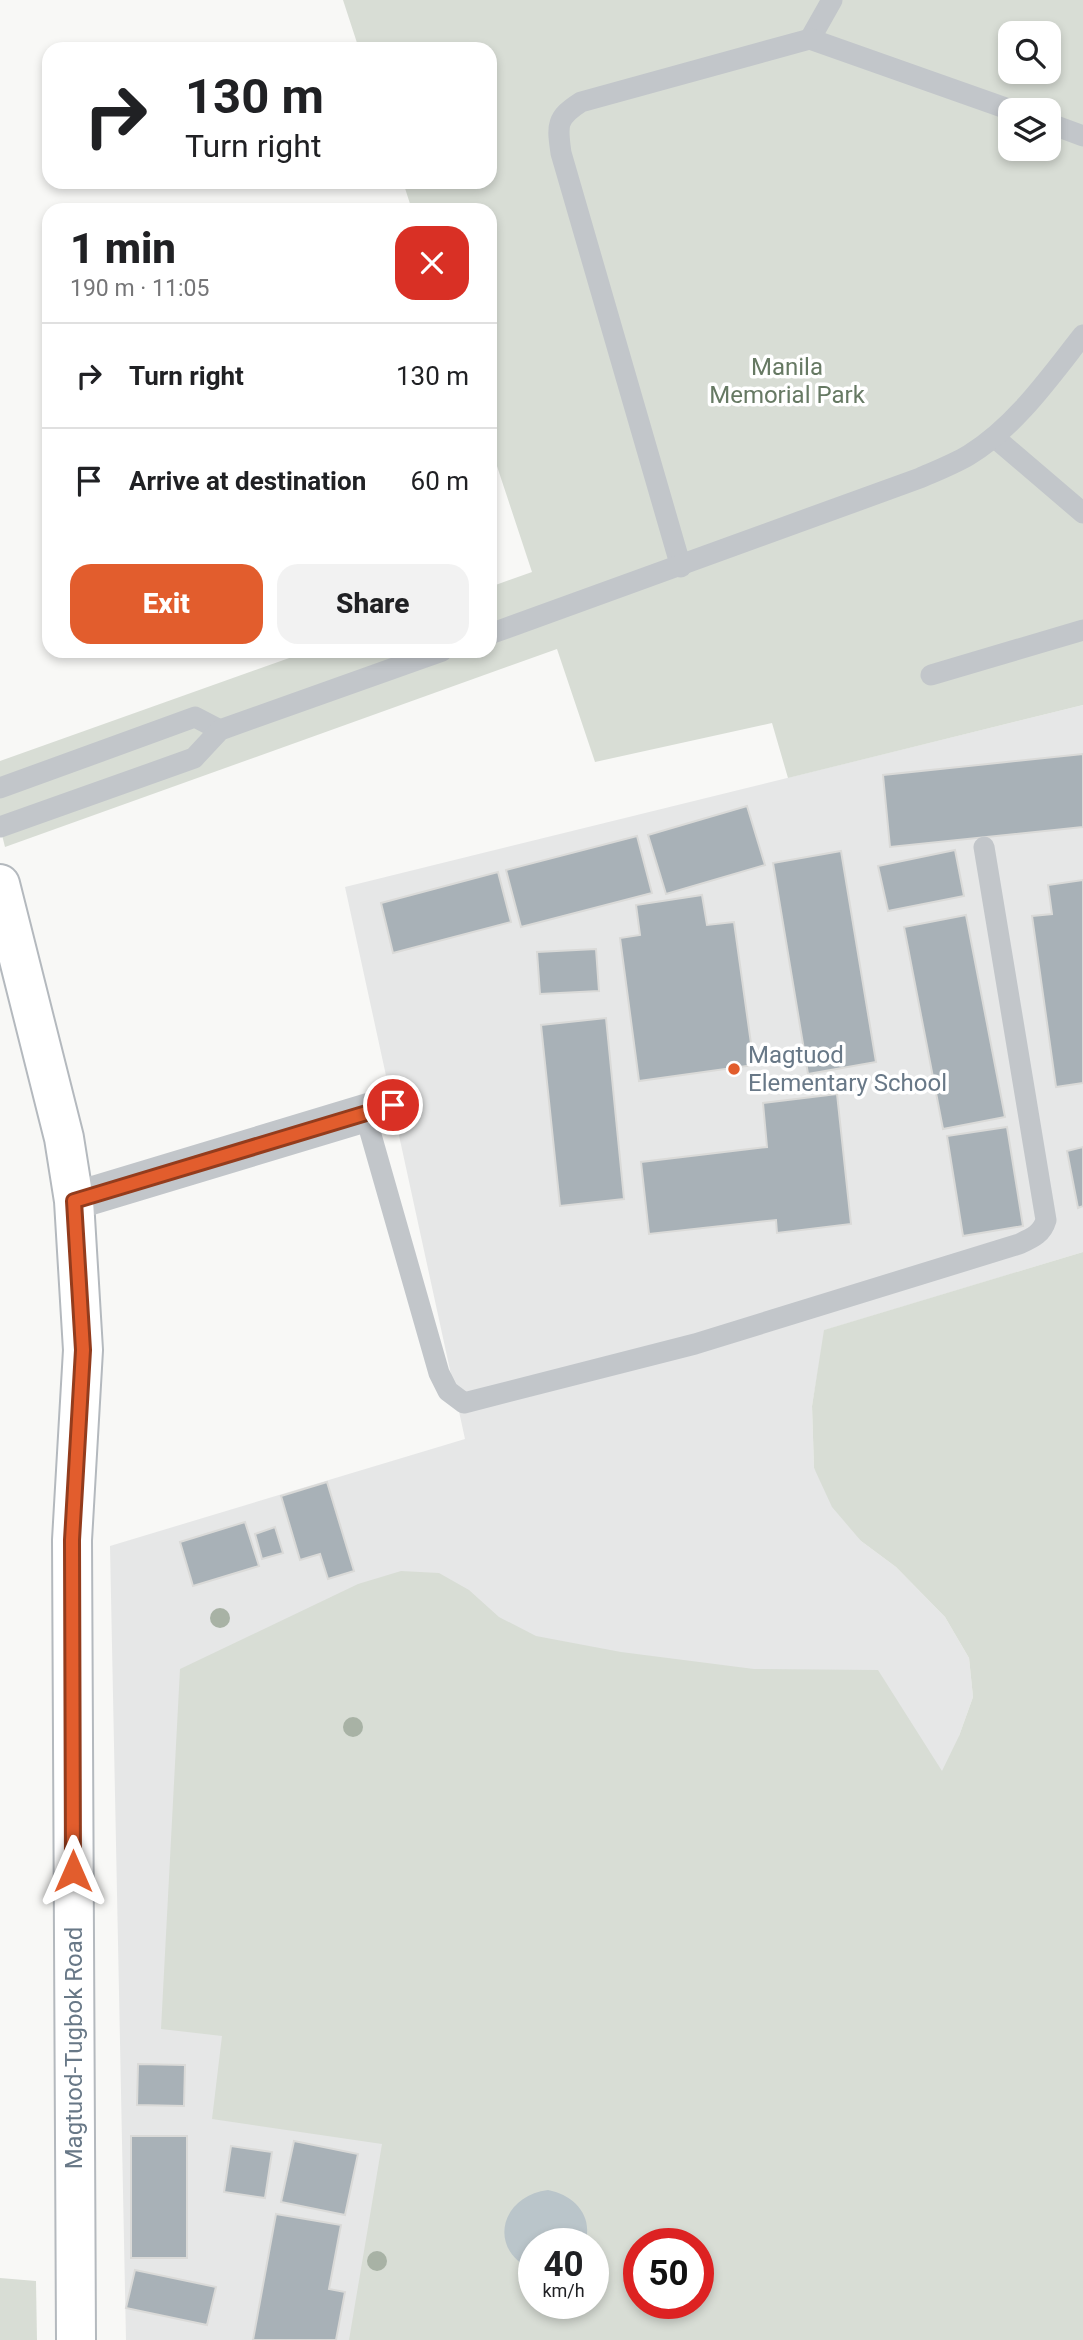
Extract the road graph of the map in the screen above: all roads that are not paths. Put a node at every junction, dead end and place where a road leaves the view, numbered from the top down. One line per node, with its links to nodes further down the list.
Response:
1 (832, 0): 2 (lane)
2 (810, 39): 3 (lane); 9 (lane)
3 (998, 105)
4 (1061, 128): 5 (lane)
5 (1083, 136)
6 (1083, 335): 7 (lane)
7 (994, 437): 8 (lane); 9 (lane)
8 (1083, 513)
9 (681, 566): 11 (lane)
10 (1083, 630): 13 (lane)
11 (497, 632)
12 (422, 658): 14 (lane)
13 (931, 675)
14 (220, 730): 15 (lane); 16 (lane)
15 (0, 788)
16 (0, 827)
17 (984, 847): 19 (lane)
18 (0, 884): 20 (main road, Magtuod-Tugbok Road)
19 (379, 1109): 20 (street)
20 (74, 1201): 21 (main road, Magtuod-Tugbok Road)
21 (76, 2340)

